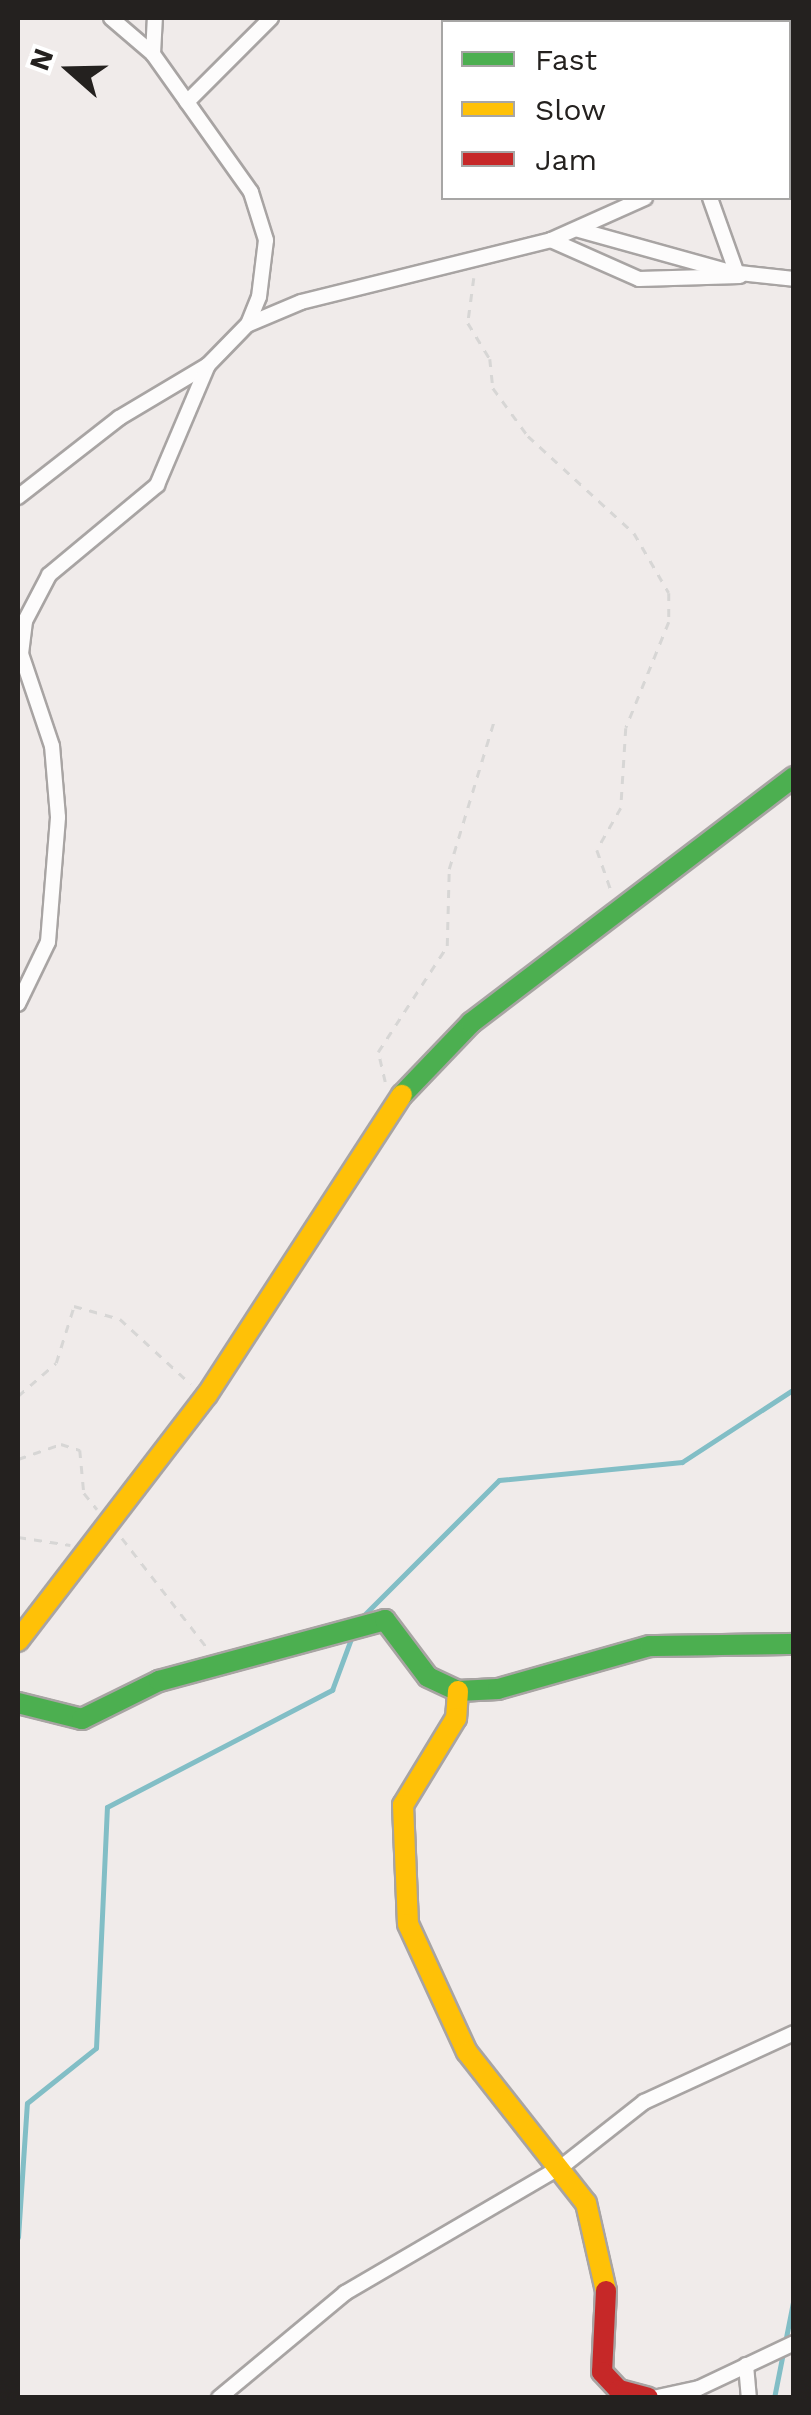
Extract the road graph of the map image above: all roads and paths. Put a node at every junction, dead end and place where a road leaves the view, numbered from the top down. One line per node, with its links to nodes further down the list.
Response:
1 (111, 18): 4 (street)
2 (155, 18): 4 (street)
3 (270, 18): 5 (street)
4 (154, 54): 5 (street)
5 (187, 102): 13 (street)
6 (641, 200): 8 (street)
7 (711, 200): 11 (street)
8 (578, 230): 9 (street); 11 (street)
9 (551, 240): 10 (street); 11 (street)
10 (480, 257): 13 (street); 18 (path)
11 (742, 274): 12 (street)
12 (794, 279)
13 (248, 324): 14 (street)
14 (208, 365): 15 (street); 19 (street)
15 (18, 497)
16 (495, 718): 20 (path)
17 (794, 777): 18 (street)
18 (621, 908): 20 (street)
19 (18, 1004)
20 (400, 1097): 21 (street)
21 (208, 1395): 22 (path); 24 (street)
22 (18, 1396)
23 (18, 1459): 24 (path)
24 (107, 1521): 26 (street); 29 (path)
25 (18, 1537): 26 (path)
26 (82, 1552): 27 (street)
27 (18, 1641)
28 (794, 1644): 30 (street)
29 (220, 1668): 30 (street); 31 (street)
30 (458, 1691): 33 (street)
31 (18, 1703)
32 (794, 2034): 33 (street)
33 (564, 2165): 36 (street); 37 (street)
34 (794, 2343): 35 (street)
35 (746, 2365): 37 (street); 38 (street)
36 (219, 2398)
37 (650, 2398)
38 (749, 2398)

